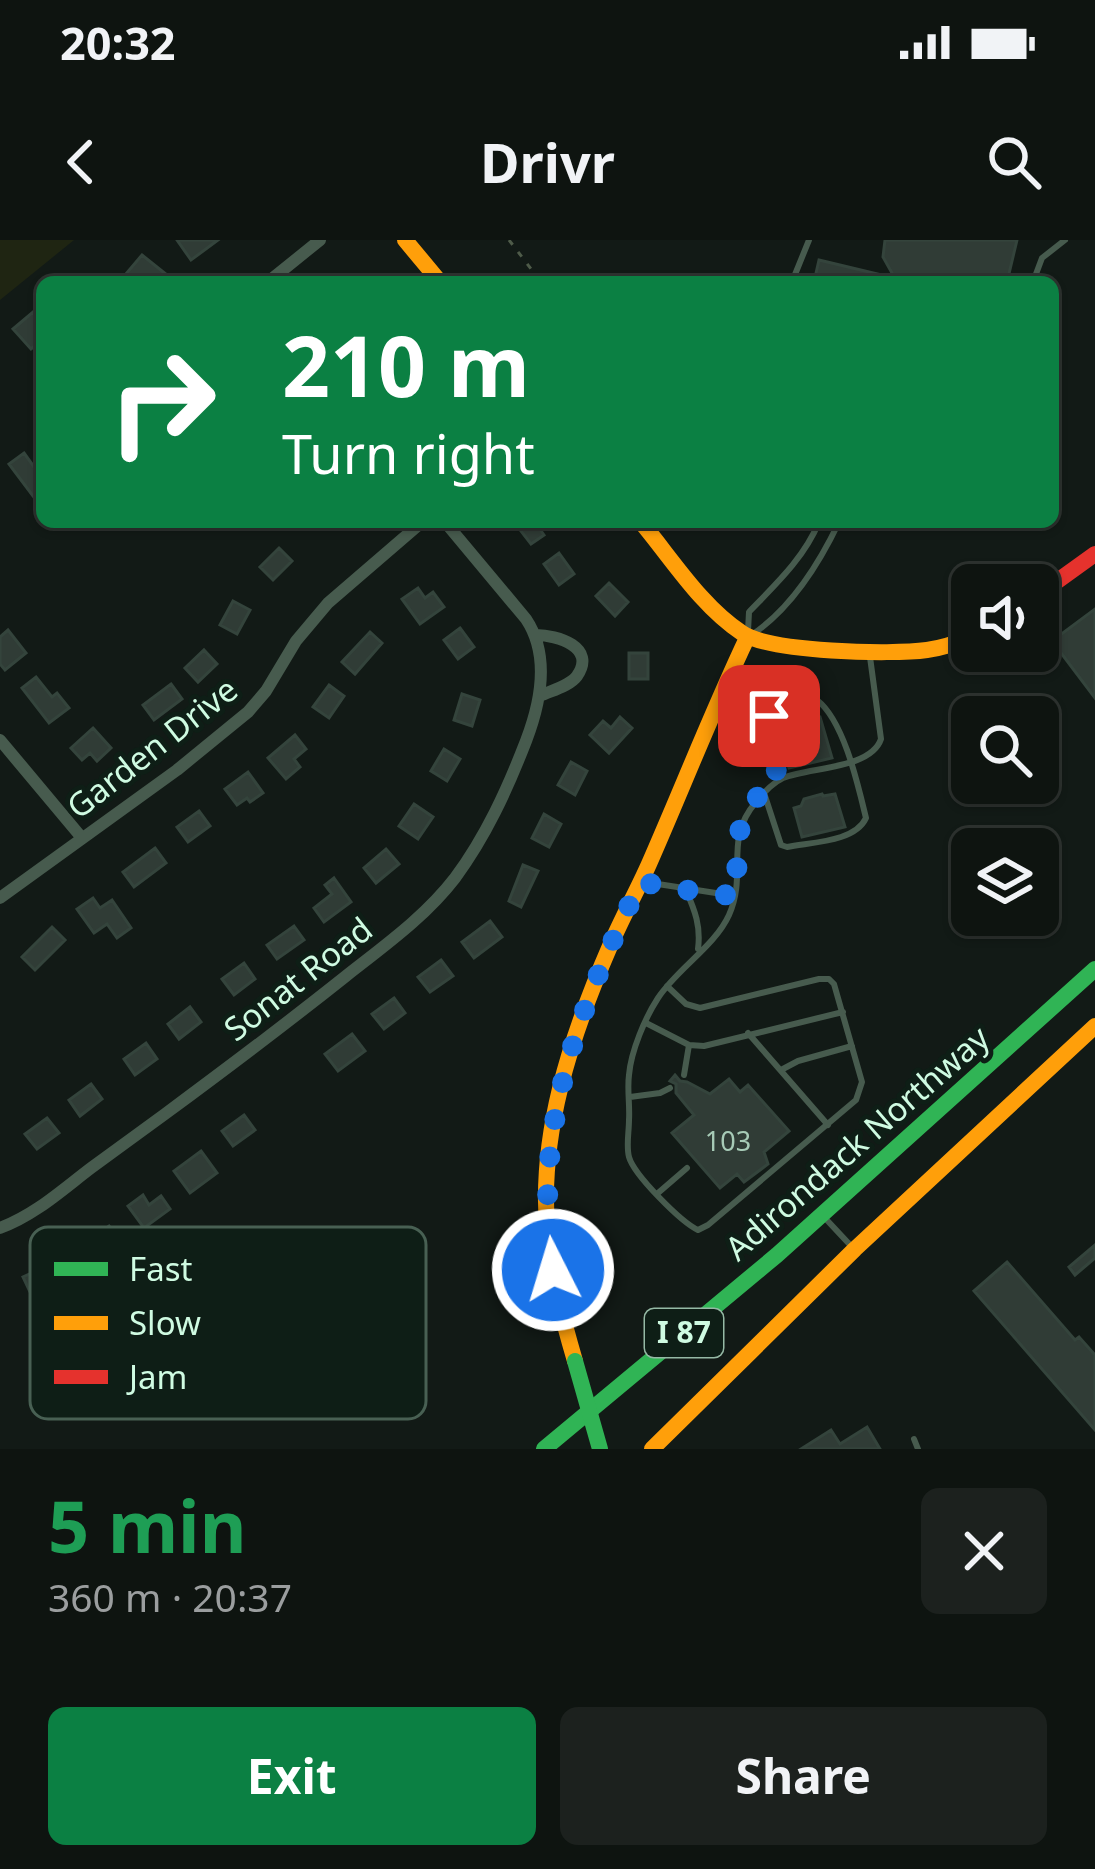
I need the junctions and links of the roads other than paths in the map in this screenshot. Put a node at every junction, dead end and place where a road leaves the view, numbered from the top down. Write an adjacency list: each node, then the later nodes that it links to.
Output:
1 (320, 240): 5 (street)
2 (405, 240): 6 (main road)
3 (809, 240): 7 (lane)
4 (1065, 240): 8 (lane)
5 (275, 276)
6 (435, 276)
7 (794, 276)
8 (1035, 276)
9 (415, 528): 25 (street, Garden Drive)
10 (450, 528): 16 (street, Sonat Road)
11 (646, 528): 17 (main road)
12 (816, 528): 17 (lane)
13 (836, 528): 17 (lane)
14 (1095, 554): 15 (main road)
15 (1059, 580)
16 (536, 634): 20 (street, Sonat Road); 20 (street, Sonat Road)
17 (747, 638): 19 (main road); 26 (main road)
18 (951, 644): 19 (main road)
19 (869, 652): 22 (lane)
20 (540, 695): 47 (street, Sonat Road)
21 (0, 740): 25 (street)
22 (852, 761): 23 (lane); 23 (lane); 24 (lane)
23 (779, 780): 24 (lane)
24 (764, 793): 28 (lane)
25 (82, 838): 29 (street, Garden Drive)
26 (641, 881): 27 (lane); 51 (main road, bridge)
27 (686, 890): 28 (lane); 30 (lane)
28 (735, 896): 30 (lane)
29 (0, 898)
30 (698, 952): 32 (lane)
31 (1095, 969): 46 (main road, Adirondack Northway / I 87)
32 (667, 986): 33 (lane); 34 (lane)
33 (843, 1012): 36 (lane); 38 (lane)
34 (646, 1023): 37 (lane); 42 (lane)
35 (1095, 1027): 48 (main road, I 87)
36 (748, 1034): 37 (lane); 39 (lane)
37 (689, 1045): 40 (lane)
38 (853, 1046): 39 (lane); 43 (lane)
39 (782, 1070): 43 (lane)
40 (684, 1075)
41 (670, 1088): 42 (lane)
42 (630, 1097): 45 (lane)
43 (828, 1125): 45 (lane)
44 (687, 1168): 45 (lane)
45 (658, 1193)
46 (822, 1215): 48 (lane); 50 (main road, Adirondack Northway / I 87)
47 (0, 1228)
48 (855, 1249): 52 (main road, I 87)
49 (914, 1439): 53 (lane)
50 (544, 1449)
51 (600, 1449)
52 (652, 1449)
53 (918, 1449)

